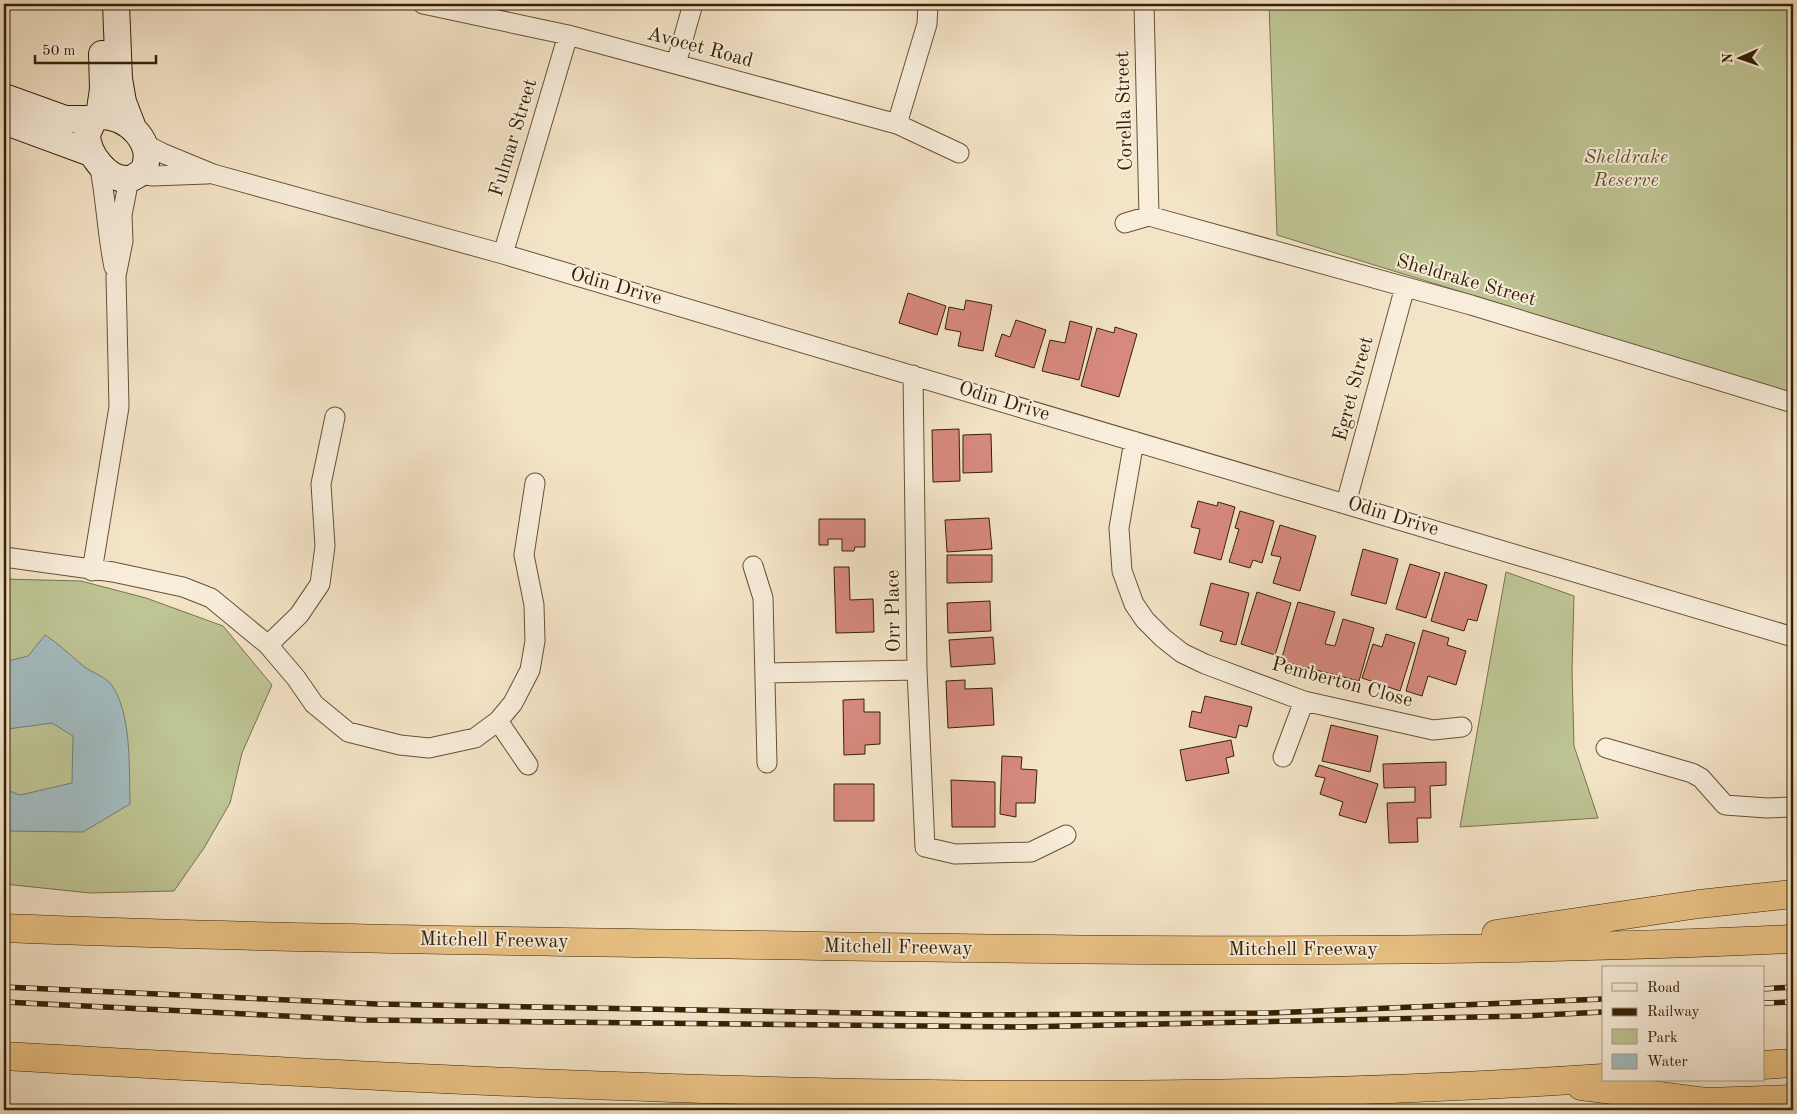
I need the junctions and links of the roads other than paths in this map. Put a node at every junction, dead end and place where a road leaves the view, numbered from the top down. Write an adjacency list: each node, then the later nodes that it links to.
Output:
1 (100, 4): 10 (main road)
2 (116, 4): 13 (main road)
3 (423, 4): 7 (street, Avocet Road)
4 (693, 4): 8 (street)
5 (928, 4): 12 (street)
6 (1144, 4): 18 (street, Corella Street)
7 (568, 35): 8 (street, Avocet Road); 20 (street, Fulmar Street)
8 (676, 64): 12 (street, Avocet Road)
9 (4, 97): 10 (main road, Odin Drive)
10 (97, 117): 13 (main road, Odin Drive); 15 (main road)
11 (4, 121): 15 (main road, Odin Drive)
12 (897, 124): 14 (street, Avocet Road)
13 (138, 136): 16 (street, Odin Drive); 17 (main road)
14 (959, 153)
15 (95, 158): 17 (main road, Odin Drive); 21 (street)
16 (214, 174): 17 (street, Odin Drive); 20 (street, Odin Drive)
17 (134, 176): 21 (street)
18 (1149, 216): 19 (street); 22 (street, Sheldrake Street)
19 (1125, 223)
20 (503, 254): 23 (street, Odin Drive)
21 (116, 276): 31 (street)
22 (1405, 287): 24 (street, Sheldrake Street); 28 (street, Egret Street)
23 (913, 375): 26 (street, Odin Drive); 34 (street, Orr Place)
24 (1793, 403)
25 (335, 418): 33 (street)
26 (1134, 441): 28 (street, Odin Drive); 36 (street, Pemberton Close)
27 (535, 483): 37 (street)
28 (1346, 504): 32 (street, Odin Drive)
29 (4, 557): 31 (street)
30 (753, 566): 35 (street)
31 (92, 570): 33 (street)
32 (1793, 638)
33 (268, 645): 37 (street)
34 (918, 670): 35 (street); 44 (street, Orr Place)
35 (765, 673): 41 (street)
36 (1304, 701): 38 (street, Pemberton Close); 40 (street)
37 (498, 721): 42 (street)
38 (1462, 727)
39 (1606, 748): 43 (street)
40 (1284, 756)
41 (767, 763)
42 (528, 765)
43 (1793, 807)
44 (1066, 834)
45 (1793, 894): 48 (highway)
46 (4, 928): 48 (highway, Mitchell Freeway)
47 (1793, 940): 48 (highway, Mitchell Freeway)
48 (1380, 951)
49 (4, 1056): 53 (highway)
50 (1793, 1063): 51 (highway)
51 (1764, 1065)
52 (1602, 1078): 53 (highway)
53 (1552, 1082): 54 (highway)
54 (1793, 1099)

